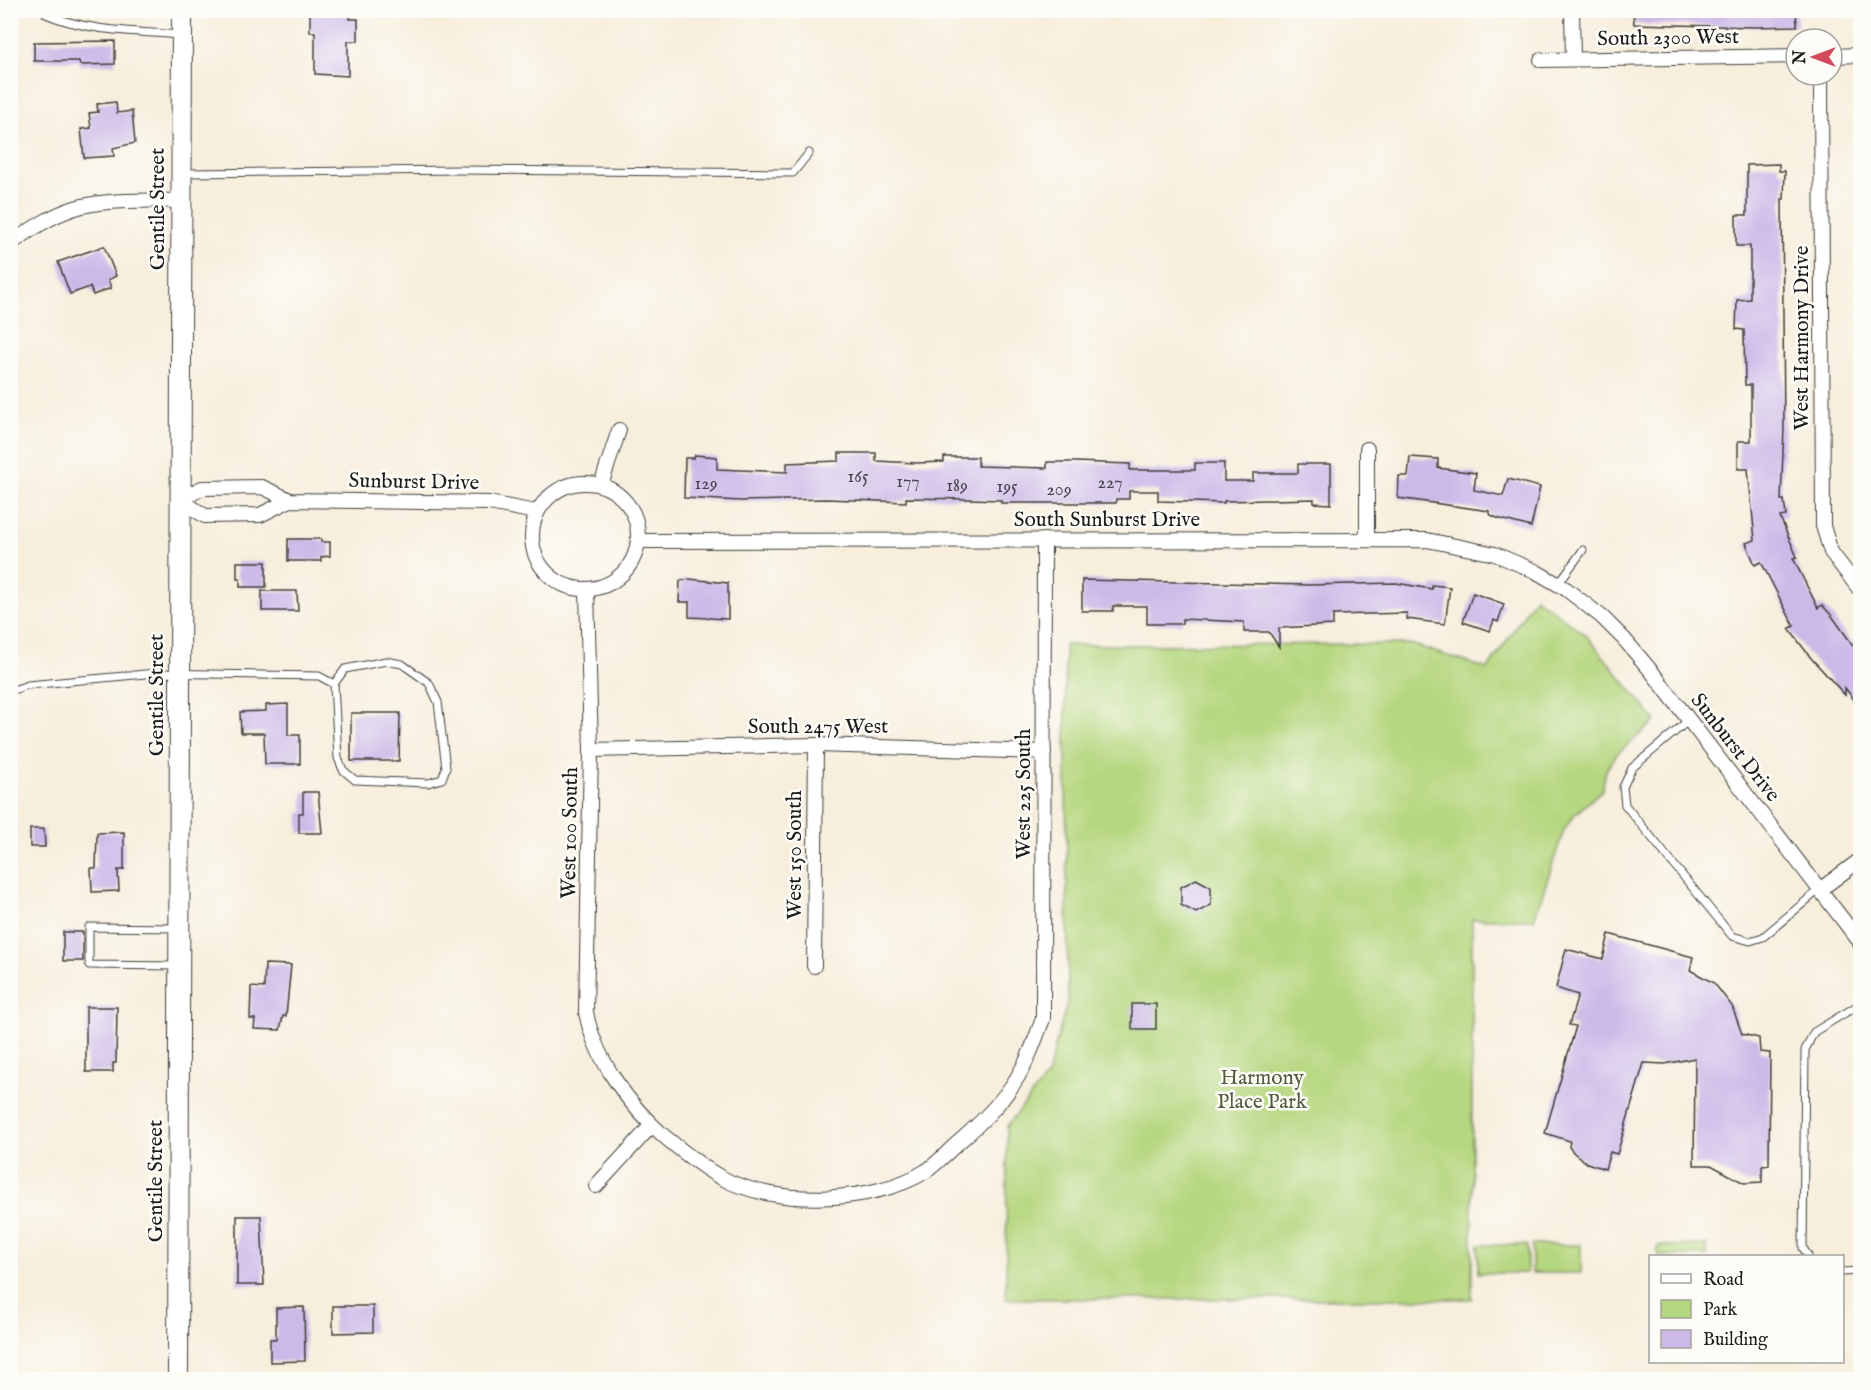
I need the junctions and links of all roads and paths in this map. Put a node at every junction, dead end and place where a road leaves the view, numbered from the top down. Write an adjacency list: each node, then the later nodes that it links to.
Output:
1 (45, 10): 4 (lane)
2 (182, 10): 4 (main road, Gentile Street)
3 (1572, 10): 8 (street)
4 (182, 35): 12 (main road, Gentile Street)
5 (1860, 55): 7 (street)
6 (1784, 56): 8 (street, South 2300 West)
7 (1844, 56)
8 (1573, 59): 9 (street, South 2300 West)
9 (1541, 60)
10 (1821, 87): 27 (street, West Harmony Drive)
11 (809, 153): 12 (lane)
12 (182, 173): 13 (main road, Gentile Street)
13 (182, 201): 14 (street); 18 (main road, Gentile Street)
14 (10, 244)
15 (619, 430): 17 (street)
16 (1367, 449): 22 (street)
17 (601, 485): 20 (street); 23 (street)
18 (180, 500): 19 (street, Sunburst Drive); 19 (street, Sunburst Drive); 28 (main road, Gentile Street)
19 (290, 500): 20 (street, Sunburst Drive)
20 (537, 512): 26 (street)
21 (1044, 540): 22 (street, South Sunburst Drive); 23 (street, South Sunburst Drive); 34 (street, West 225 South)
22 (1367, 540): 25 (street, South Sunburst Drive)
23 (638, 542): 26 (street)
24 (1583, 550): 25 (lane)
25 (1562, 587): 31 (street, Sunburst Drive)
26 (587, 589): 33 (street, West 100 South)
27 (1860, 590)
28 (180, 674): 29 (lane); 30 (lane); 37 (main road, Gentile Street)
29 (334, 684): 29 (lane)
30 (10, 691)
31 (1689, 720): 36 (street, Sunburst Drive); 36 (lane)
32 (816, 745): 33 (street, South 2475 West); 34 (street, South 2475 West); 40 (street, West 150 South)
33 (591, 750): 42 (street, West 100 South)
34 (1044, 752): 42 (street, West 225 South)
35 (1860, 860): 36 (street)
36 (1821, 889): 38 (street, Sunburst Drive)
37 (179, 928): 39 (main road, Gentile Street); 39 (lane)
38 (1860, 942)
39 (179, 966): 47 (main road, Gentile Street)
40 (814, 966)
41 (1860, 1004): 44 (lane)
42 (652, 1125): 43 (street)
43 (596, 1186)
44 (1807, 1255)
45 (1860, 1271): 46 (lane)
46 (1844, 1272)
47 (178, 1380)

